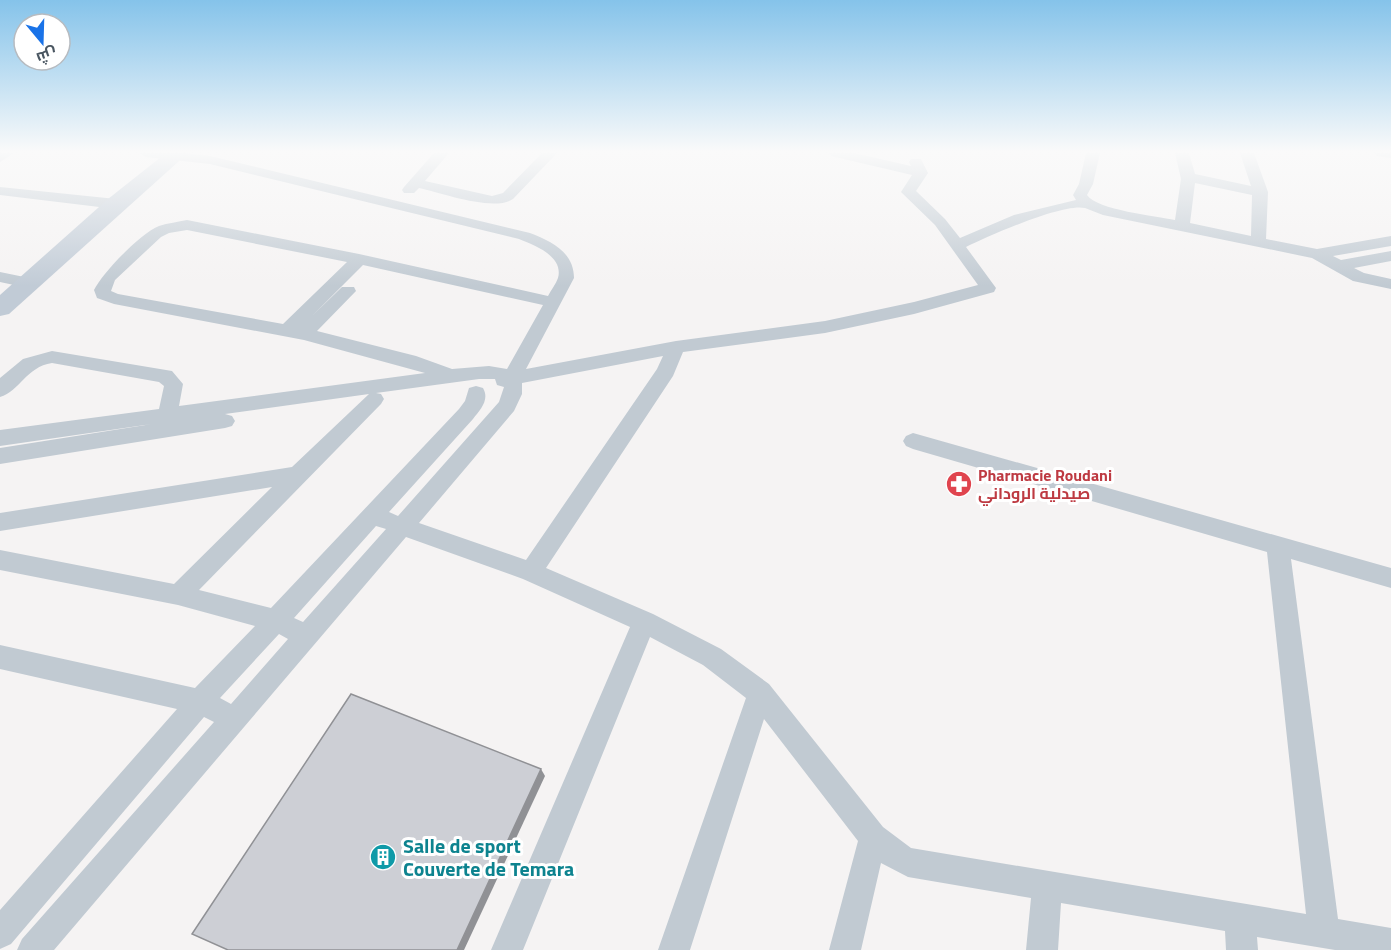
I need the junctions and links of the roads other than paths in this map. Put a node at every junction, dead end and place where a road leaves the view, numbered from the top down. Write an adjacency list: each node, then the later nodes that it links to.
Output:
1 (57, 197): 12 (street)
2 (124, 197): 12 (main road)
3 (364, 197): 13 (street)
4 (402, 197): 13 (street)
5 (480, 197): 6 (street)
6 (508, 197)
7 (914, 197): 17 (street)
8 (1081, 197): 11 (street)
9 (1185, 197): 14 (street)
10 (1261, 197): 16 (street)
11 (1085, 203): 14 (street); 17 (street)
12 (116, 204): 23 (main road)
13 (395, 205): 25 (street)
14 (1182, 227): 16 (street)
15 (1391, 241): 18 (street)
16 (1258, 242): 18 (street)
17 (958, 246): 28 (street)
18 (1317, 254): 21 (street)
19 (1391, 256): 21 (street)
20 (367, 261): 25 (street); 27 (street); 27 (street)
21 (1336, 266): 24 (street)
22 (0, 278): 23 (street)
23 (28, 283): 26 (main road)
24 (1391, 284)
25 (552, 302): 30 (street)
26 (0, 308)
27 (296, 333): 29 (street)
28 (676, 347): 30 (street); 44 (street)
29 (453, 376): 30 (street); 34 (street)
30 (512, 378): 32 (street); 41 (street)
31 (0, 390): 34 (street)
32 (476, 393): 33 (street); 39 (street)
33 (374, 399): 34 (street); 38 (street)
34 (163, 423): 35 (street); 37 (street)
35 (0, 438)
36 (913, 441): 42 (street)
37 (0, 456)
38 (296, 475): 40 (street); 46 (street)
39 (371, 515): 41 (street); 47 (street)
40 (0, 522)
41 (400, 526): 44 (street); 49 (street)
42 (1278, 546): 45 (street); 58 (street)
43 (0, 560): 46 (street)
44 (531, 572): 48 (street)
45 (1391, 578)
46 (178, 595): 47 (street)
47 (274, 620): 49 (street); 52 (street)
48 (644, 622): 51 (street); 61 (street)
49 (307, 636): 53 (street)
50 (0, 657): 52 (street)
51 (760, 693): 54 (street); 62 (street)
52 (200, 702): 53 (street); 57 (street)
53 (235, 719): 60 (street)
54 (873, 837): 55 (street); 63 (street)
55 (1047, 886): 56 (street); 64 (street)
56 (1240, 919): 58 (street); 65 (street)
57 (0, 933)
58 (1324, 933): 59 (street)
59 (1391, 944)
60 (33, 950)
61 (507, 950)
62 (674, 950)
63 (845, 950)
64 (1042, 950)
65 (1242, 950)

